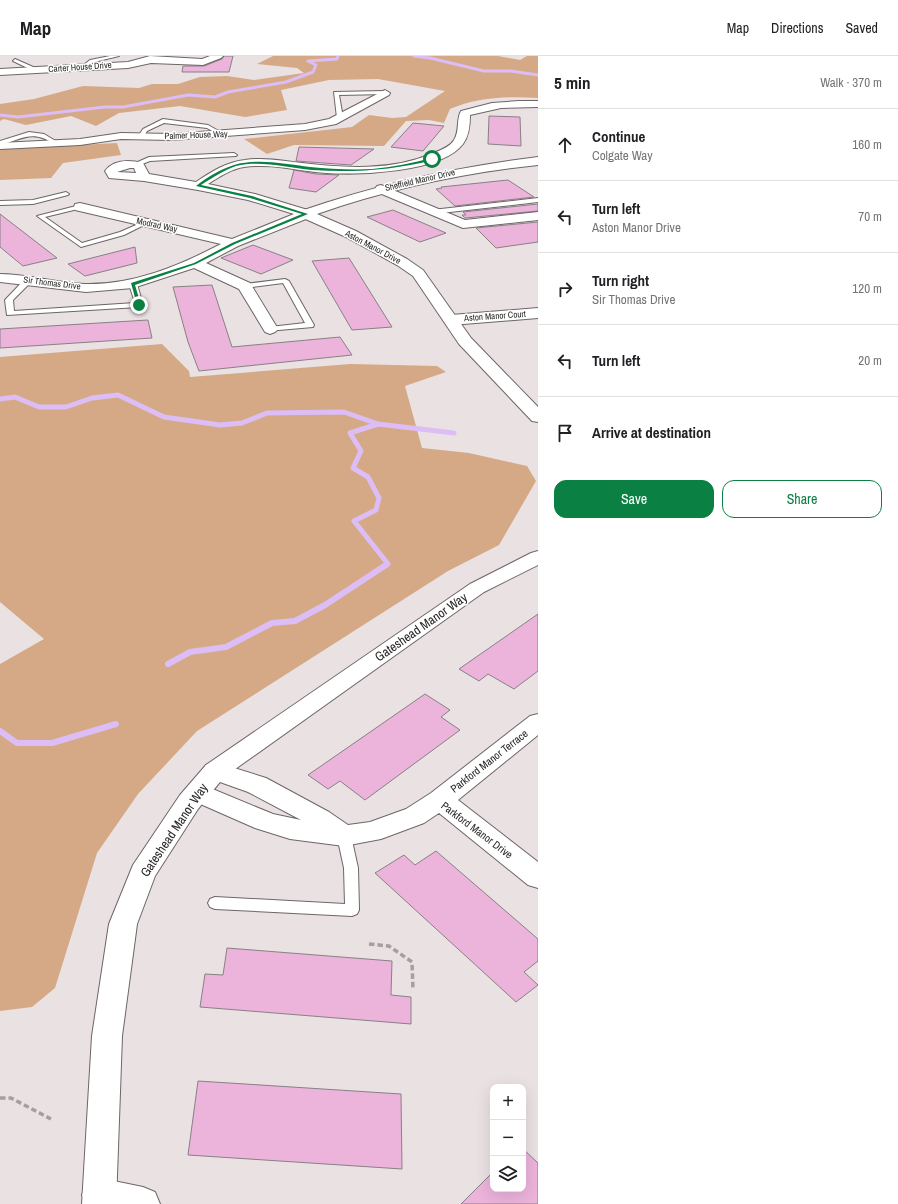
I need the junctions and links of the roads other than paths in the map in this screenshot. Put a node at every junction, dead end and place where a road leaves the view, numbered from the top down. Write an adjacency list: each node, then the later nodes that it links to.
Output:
1 (117, 56): 6 (lane)
2 (218, 56): 3 (street, Carter House Drive)
3 (155, 58): 5 (street, Carter House Drive)
4 (15, 60): 7 (lane)
5 (139, 63): 6 (street, Carter House Drive); 9 (street)
6 (83, 67): 7 (street, Carter House Drive)
7 (38, 70): 8 (street, Carter House Drive)
8 (0, 72)
9 (0, 81)
10 (385, 93): 12 (street, Palmer House Way); 12 (lane)
11 (538, 104): 22 (street)
12 (340, 118): 13 (street, Palmer House Way)
13 (221, 134): 14 (street, Palmer House Way); 14 (lane)
14 (142, 136): 16 (street, Palmer House Way)
15 (0, 142): 16 (lane)
16 (56, 143): 17 (street, Palmer House Way)
17 (0, 146)
18 (234, 154): 20 (lane)
19 (538, 161): 23 (street, Sheffield Manor Drive)
20 (134, 165): 21 (street); 21 (street, Aston Manor Drive)
21 (144, 177): 22 (street, Aston Manor Drive)
22 (198, 186): 31 (street, Aston Manor Drive)
23 (381, 189): 30 (street); 31 (street, Sheffield Manor Drive)
24 (66, 194): 26 (lane)
25 (538, 200): 30 (lane)
26 (32, 202): 27 (lane); 29 (lane)
27 (0, 203)
28 (80, 208): 33 (street, Modrad Way); 33 (lane)
29 (0, 209)
30 (432, 212): 32 (street)
31 (306, 214): 34 (street, Sir Thomas Drive); 41 (street, Aston Manor Drive)
32 (538, 216)
33 (145, 223): 34 (street, Modrad Way)
34 (233, 243): 35 (street, Sir Thomas Drive)
35 (195, 264): 38 (street, Sir Thomas Drive); 39 (street)
36 (0, 278): 37 (street, Sir Thomas Drive)
37 (28, 281): 38 (street, Sir Thomas Drive); 38 (lane)
38 (133, 284)
39 (245, 286): 42 (street); 42 (lane)
40 (538, 313): 41 (street, Aston Manor Court)
41 (451, 320): 43 (street, Aston Manor Drive)
42 (270, 329)
43 (538, 417)
44 (538, 557): 46 (street, Gateshead Manor Way)
45 (538, 722): 48 (street, Parkford Manor Terrace)
46 (215, 771): 47 (street, Gateshead Manor Way); 49 (street)
47 (198, 792): 49 (street, Parkford Manor Drive); 52 (street, Gateshead Manor Way)
48 (440, 800): 49 (street, Parkford Manor Drive); 50 (street, Parkford Manor Drive)
49 (344, 836): 51 (lane)
50 (538, 877)
51 (215, 903)
52 (99, 1200): 53 (street)
53 (143, 1204)

